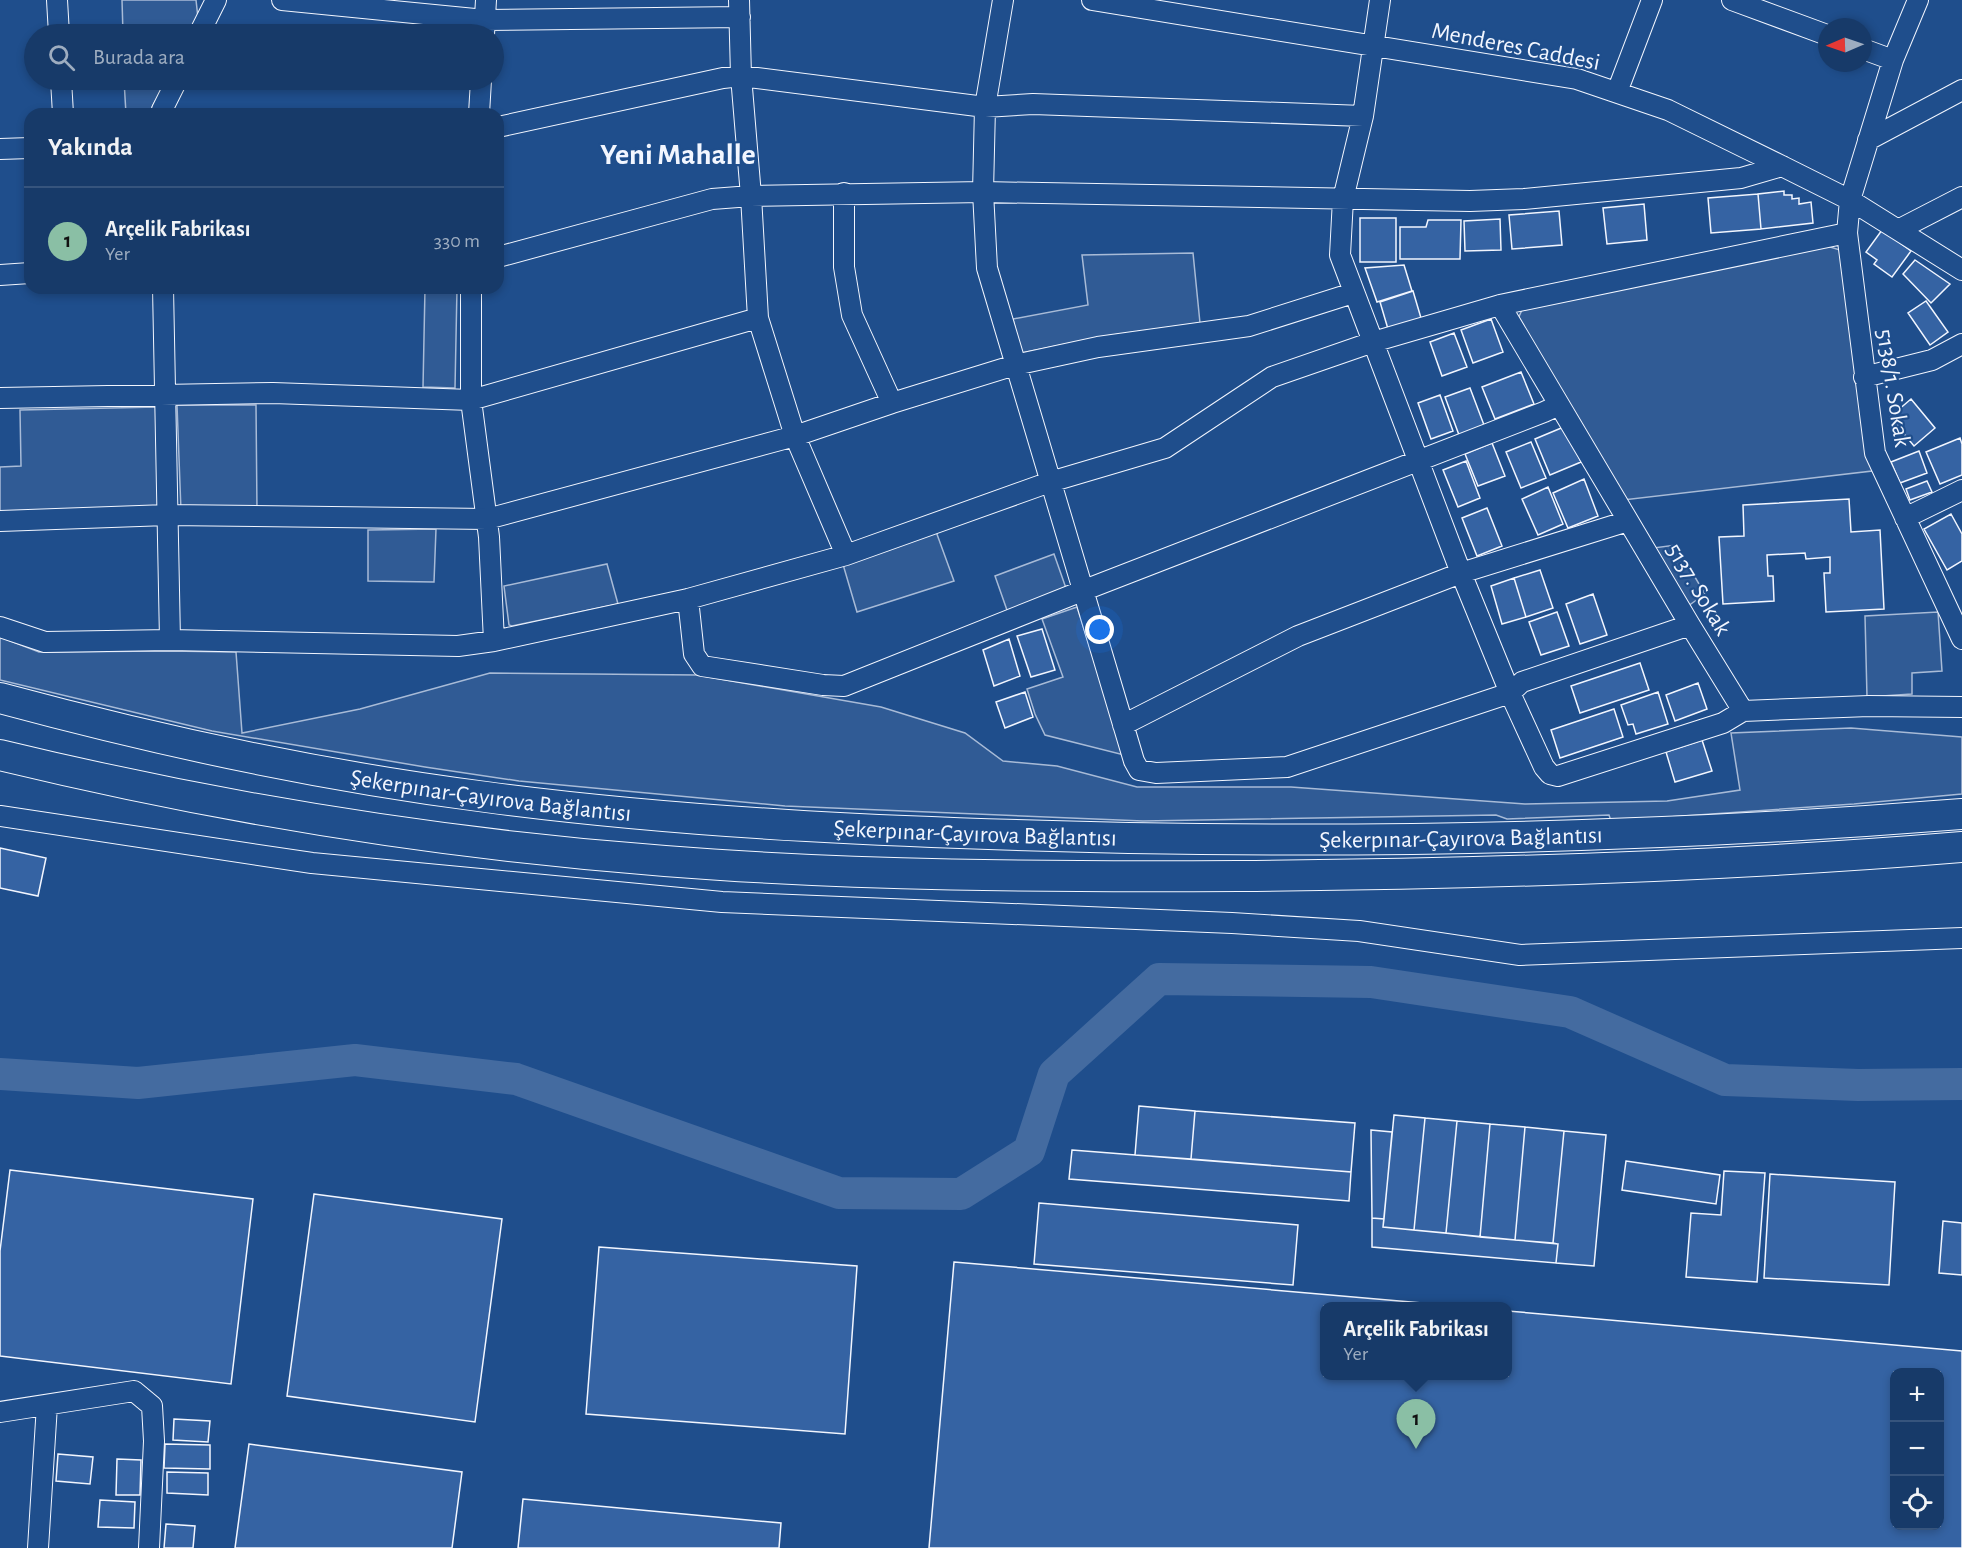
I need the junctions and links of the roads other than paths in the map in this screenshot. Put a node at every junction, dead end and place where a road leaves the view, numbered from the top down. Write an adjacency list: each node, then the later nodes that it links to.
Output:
1 (57, 0): 12 (street)
2 (216, 0): 13 (street)
3 (282, 0): 11 (street)
4 (1004, 0): 24 (street)
5 (1380, 0): 15 (street)
6 (1652, 0): 23 (street)
7 (1732, 0): 14 (street)
8 (1918, 0): 17 (street, 5138/1. Sokak)
9 (1104, 1): 15 (street, Menderes Caddesi)
10 (740, 8): 11 (street); 18 (street)
11 (485, 18)
12 (58, 24)
13 (204, 24)
14 (1818, 32)
15 (1372, 45): 23 (street, Menderes Caddesi); 28 (street)
16 (1872, 52): 17 (street)
17 (1893, 60): 30 (street, 5138/1. Sokak)
18 (741, 76): 24 (street); 29 (street); 36 (street)
19 (62, 90): 25 (street)
20 (172, 90): 26 (street)
21 (480, 90): 27 (street)
22 (1962, 90): 30 (street)
23 (1617, 92): 33 (street, Menderes Caddesi)
24 (985, 107): 28 (street); 34 (street)
25 (63, 108)
26 (163, 108)
27 (479, 108)
28 (1363, 116): 38 (street)
29 (504, 126)
30 (1868, 140): 39 (street, 5138/1. Sokak)
31 (24, 148): 32 (street)
32 (0, 149)
33 (1782, 166): 38 (street); 39 (street, Menderes Caddesi)
34 (983, 192): 35 (street); 38 (street); 53 (street)
35 (844, 193): 36 (street); 58 (street)
36 (751, 196): 42 (street); 50 (street)
37 (1962, 197): 40 (street)
38 (1342, 199): 46 (street)
39 (1850, 200): 40 (street, Menderes Caddesi); 41 (street, 5138/1. Sokak)
40 (1898, 230): 43 (street, Menderes Caddesi)
41 (1846, 233): 49 (street); 54 (street, 5138/1. Sokak)
42 (504, 255)
43 (1962, 270)
44 (24, 273): 45 (street)
45 (0, 275)
46 (1353, 293): 51 (street); 53 (street)
47 (163, 294): 55 (street)
48 (470, 294): 57 (street)
49 (1500, 305): 51 (street); 59 (street, 5137. Sokak)
50 (758, 318): 57 (street); 60 (street)
51 (1373, 342): 61 (street); 62 (street)
52 (1962, 345): 54 (street)
53 (1016, 365): 58 (street); 62 (street)
54 (1864, 376): 65 (street, 5138/1. Sokak)
55 (164, 396): 56 (street); 57 (street); 64 (street)
56 (0, 398)
57 (471, 400): 66 (street)
58 (892, 403): 60 (street)
59 (1559, 405): 61 (street); 68 (street, 5137. Sokak)
60 (795, 436): 66 (street); 69 (street)
61 (1418, 461): 70 (street); 71 (street)
62 (1050, 482): 69 (street); 71 (street)
63 (1962, 490): 65 (street)
64 (168, 515): 66 (street); 67 (street); 76 (street)
65 (1905, 518): 75 (street, 5138/1. Sokak)
66 (487, 519): 77 (street)
67 (0, 521)
68 (1628, 521): 70 (street); 73 (street, 5137. Sokak)
69 (846, 555): 72 (street)
70 (1461, 573): 78 (street); 82 (street)
71 (1082, 591): 72 (street); 82 (street)
72 (688, 599): 77 (street)
73 (1690, 625): 78 (street); 81 (street, 5137. Sokak)
74 (0, 627): 76 (street)
75 (1959, 627)
76 (170, 640): 77 (street)
77 (494, 641)
78 (1516, 687): 81 (street); 82 (street)
79 (0, 699): 84 (highway, Şekerpınar-Çayırova Bağlantısı)
80 (1962, 707): 81 (street)
81 (1743, 711)
82 (1123, 725)
83 (0, 755): 86 (highway, Şekerpınar-Çayırova Bağlantısı)
84 (1962, 814)
85 (0, 816): 87 (street)
86 (1962, 847)
87 (1962, 938)
88 (47, 1405): 89 (street); 90 (street); 91 (street)
89 (0, 1412)
90 (38, 1548)
91 (149, 1548)

